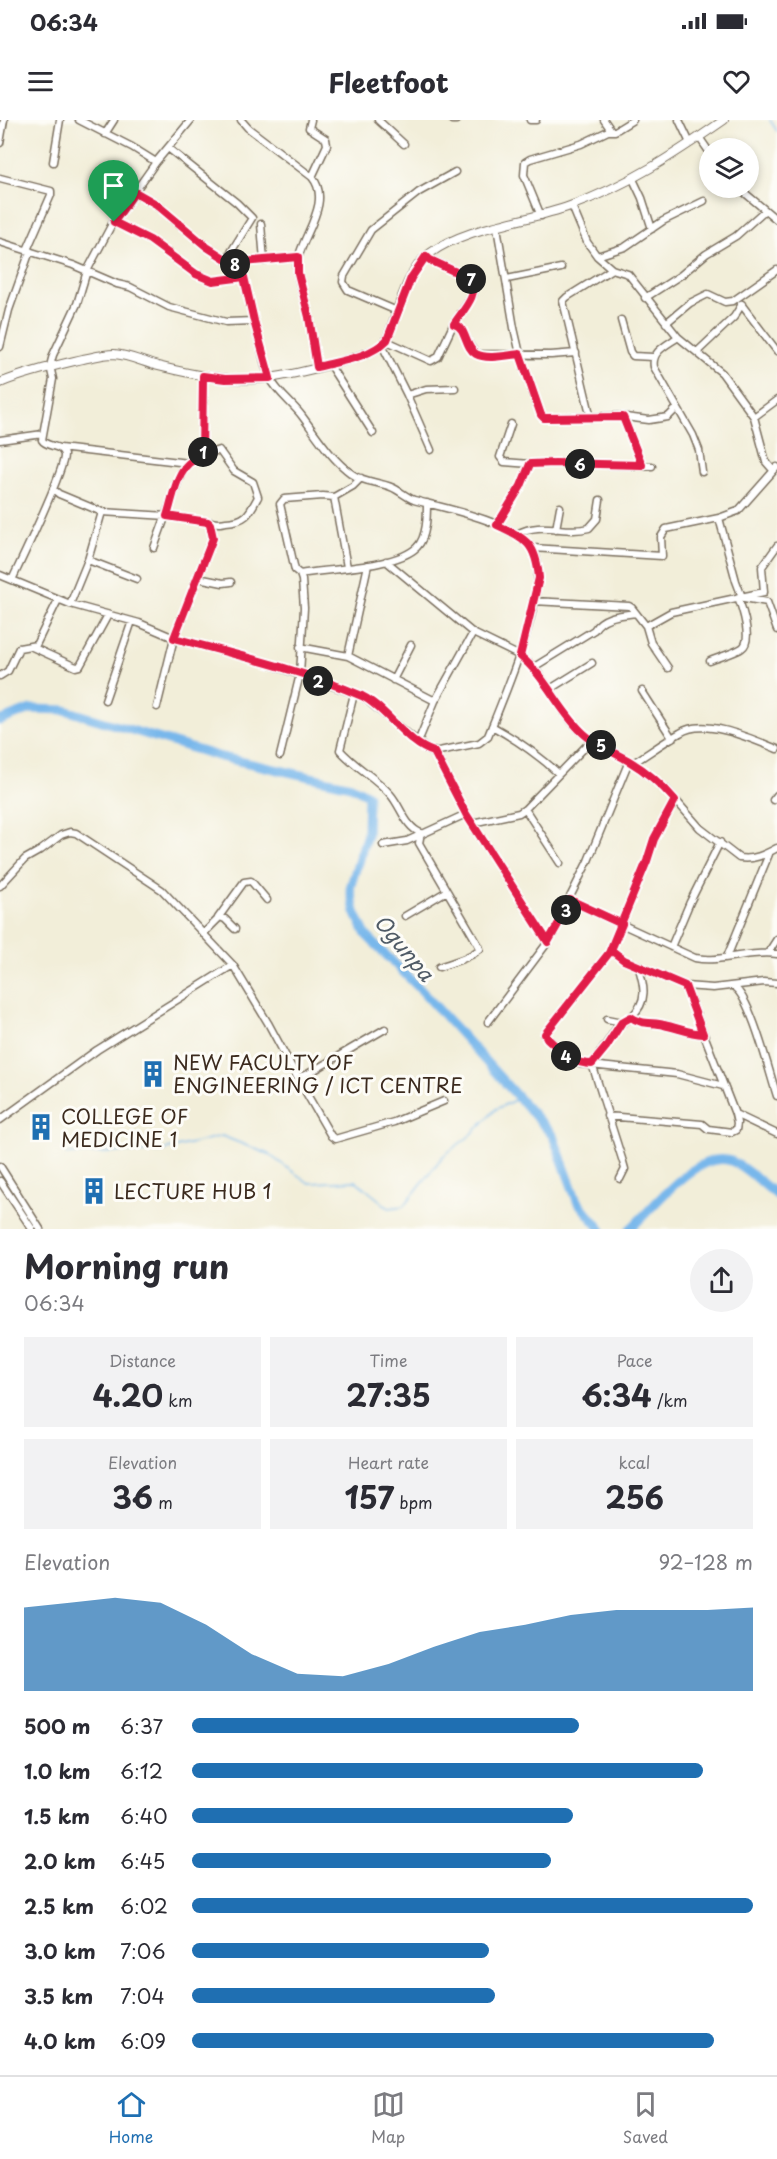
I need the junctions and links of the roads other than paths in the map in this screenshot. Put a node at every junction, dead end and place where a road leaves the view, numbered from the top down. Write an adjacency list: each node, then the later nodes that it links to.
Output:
1 (4, 120): 18 (street)
2 (60, 120): 22 (street)
3 (80, 120): 16 (street)
4 (114, 120): 16 (street)
5 (191, 120): 21 (street)
6 (241, 120): 25 (street)
7 (311, 120): 25 (street)
8 (378, 120): 20 (street)
9 (530, 120): 10 (street)
10 (536, 120)
11 (604, 120): 15 (street)
12 (633, 120): 15 (street)
13 (679, 120): 19 (street)
14 (724, 120): 17 (street)
15 (611, 130): 33 (street)
16 (105, 134): 23 (street)
17 (699, 137): 19 (street)
18 (0, 143)
19 (690, 143): 27 (street)
20 (404, 144)
21 (168, 148): 23 (street); 44 (street)
22 (53, 162)
23 (156, 162): 28 (street)
24 (455, 172): 56 (street)
25 (312, 177): 43 (street)
26 (0, 178): 40 (street)
27 (633, 179): 31 (street); 38 (street)
28 (135, 192): 35 (street); 44 (street)
29 (750, 198): 32 (street)
30 (704, 201): 38 (street)
31 (572, 206): 33 (street); 42 (street)
32 (764, 211): 34 (street); 53 (street)
33 (541, 216): 37 (street)
34 (777, 220)
35 (114, 222): 49 (street); 51 (street)
36 (261, 224): 45 (street)
37 (497, 226): 41 (street); 52 (street)
38 (652, 229): 42 (street)
39 (0, 242): 40 (street)
40 (28, 250): 49 (street); 61 (street)
41 (426, 256): 56 (street); 60 (street)
42 (597, 256): 48 (street)
43 (298, 257): 45 (street); 72 (street)
44 (226, 260): 46 (street)
45 (264, 261): 46 (street)
46 (241, 263): 51 (street)
47 (561, 268): 52 (street)
48 (612, 269): 53 (street); 67 (street)
49 (87, 270): 58 (street); 71 (street)
50 (777, 270): 54 (street)
51 (244, 277): 58 (street)
52 (507, 279): 68 (street)
53 (645, 298): 59 (street)
54 (736, 299): 55 (street); 59 (street)
55 (742, 304): 65 (street); 66 (street)
56 (397, 311): 63 (street)
57 (621, 320): 69 (street)
58 (254, 321): 74 (street)
59 (666, 323): 62 (street)
60 (454, 324): 63 (street); 68 (street)
61 (2, 335): 64 (street)
62 (678, 337): 66 (street); 69 (street)
63 (384, 343): 70 (street); 77 (street)
64 (0, 347)
65 (777, 351)
66 (697, 352): 81 (street)
67 (576, 353): 68 (street); 82 (street)
68 (520, 354): 82 (street)
69 (653, 357): 79 (street)
70 (329, 364): 72 (street); 84 (street)
71 (51, 366): 73 (street); 75 (street); 85 (street)
72 (317, 367): 74 (street)
73 (203, 376): 74 (street); 89 (street)
74 (270, 378): 96 (street)
75 (0, 383)
76 (455, 388): 77 (street)
77 (407, 395): 88 (street)
78 (777, 400): 81 (street)
79 (677, 408): 80 (street); 95 (street)
80 (623, 417): 82 (street); 92 (street)
81 (754, 417): 94 (street)
82 (591, 418)
83 (510, 424): 91 (street)
84 (373, 433)
85 (43, 434): 86 (street); 87 (street)
86 (0, 440)
87 (60, 448): 90 (street); 97 (street)
88 (431, 450)
89 (202, 457): 90 (street); 105 (street)
90 (188, 463): 103 (street)
91 (530, 464): 92 (street); 106 (street)
92 (642, 465): 93 (street)
93 (652, 466)
94 (775, 468): 104 (street)
95 (702, 472)
96 (361, 478): 98 (street); 100 (street)
97 (53, 489): 102 (street); 120 (street)
98 (334, 497): 115 (street); 116 (street)
99 (600, 500): 107 (street)
100 (427, 502): 106 (street); 113 (street)
101 (560, 507): 107 (street)
102 (102, 512): 103 (street); 112 (street)
103 (167, 516): 105 (street); 110 (street)
104 (719, 518): 111 (street); 123 (street)
105 (210, 524): 118 (street)
106 (497, 525): 108 (street)
107 (556, 529): 108 (street)
108 (517, 534): 111 (street)
109 (777, 546): 122 (street)
110 (154, 548)
111 (532, 548): 125 (street)
112 (88, 560): 119 (street); 127 (street)
113 (386, 561): 114 (street); 133 (street)
114 (368, 565): 115 (street); 138 (street)
115 (347, 567): 116 (street)
116 (300, 574): 137 (street)
117 (0, 575): 120 (street)
118 (198, 578): 121 (street); 134 (street)
119 (137, 579)
120 (12, 580): 124 (street)
121 (231, 582)
122 (764, 592): 123 (street); 126 (street)
123 (740, 597): 126 (street); 131 (street); 140 (street)
124 (58, 600): 127 (street); 136 (street)
125 (533, 601): 128 (street); 139 (street)
126 (767, 602): 132 (street)
127 (70, 604): 129 (street)
128 (636, 613): 131 (street); 142 (street)
129 (108, 615): 130 (street); 136 (street)
130 (132, 621): 134 (street); 150 (street)
131 (646, 626): 143 (street)
132 (777, 630)
133 (473, 633): 139 (street); 151 (street)
134 (174, 638): 144 (street); 152 (street)
135 (411, 645): 146 (street)
136 (32, 647): 145 (street)
137 (300, 647): 138 (street); 144 (street)
138 (348, 656): 146 (street)
139 (520, 656): 142 (street); 153 (street)
140 (710, 661)
141 (592, 663): 147 (street)
142 (534, 667): 147 (street)
143 (668, 668)
144 (300, 674): 149 (street); 159 (street)
145 (0, 676)
146 (393, 680): 151 (street)
147 (550, 689): 155 (street)
148 (642, 691): 154 (street)
149 (354, 694): 156 (street); 166 (street)
150 (105, 700)
151 (435, 701): 156 (street)
152 (158, 707)
153 (492, 726): 158 (street); 161 (street)
154 (672, 738): 157 (street); 160 (street)
155 (592, 740): 160 (street); 161 (street)
156 (418, 742): 158 (street)
157 (777, 749)
158 (434, 752): 164 (street)
159 (280, 756)
160 (631, 762): 162 (street); 175 (street)
161 (559, 774): 163 (street)
162 (675, 800): 167 (street); 178 (street)
163 (525, 809): 165 (street); 171 (street)
164 (466, 814): 165 (street); 166 (street)
165 (472, 823): 182 (street)
166 (421, 833): 168 (street); 173 (street)
167 (720, 842): 170 (street); 183 (street)
168 (383, 845)
169 (777, 848): 170 (street)
170 (769, 854): 187 (street)
171 (560, 863)
172 (0, 886): 180 (street)
173 (447, 891): 176 (street); 190 (street)
174 (267, 900): 177 (street)
175 (570, 900): 178 (street); 182 (street)
176 (405, 916)
177 (218, 918): 179 (street); 180 (street)
178 (622, 924): 183 (street); 184 (street)
179 (235, 929)
180 (203, 934): 188 (street)
181 (777, 939): 185 (street)
182 (548, 942): 196 (street)
183 (671, 947): 187 (street)
184 (611, 950): 189 (street); 200 (street)
185 (768, 953): 186 (street); 187 (street)
186 (777, 954)
187 (727, 957)
188 (233, 965): 201 (street); 207 (street)
189 (638, 965): 192 (street); 194 (street)
190 (439, 967)
191 (777, 983): 193 (street)
192 (685, 986): 193 (street); 199 (street)
193 (734, 987): 203 (street)
194 (631, 1017): 197 (street); 199 (street)
195 (607, 1019): 197 (street)
196 (488, 1022)
197 (622, 1022): 200 (street)
198 (385, 1029): 201 (street)
199 (703, 1034): 202 (street)
200 (592, 1064): 202 (street); 206 (street)
201 (297, 1077): 204 (street)
202 (723, 1086): 205 (street)
203 (777, 1096)
204 (444, 1101)
205 (735, 1114): 206 (street); 208 (street)
206 (607, 1116): 210 (street)
207 (0, 1120)
208 (777, 1134)
209 (0, 1166): 213 (street)
210 (620, 1179)
211 (0, 1181): 212 (street)
212 (32, 1229)
213 (40, 1229)

